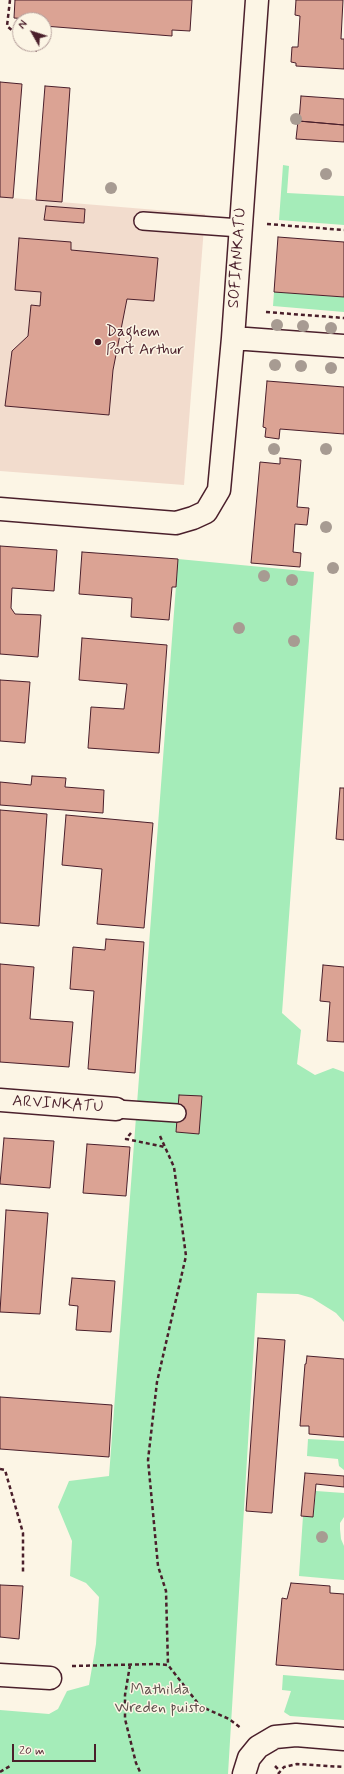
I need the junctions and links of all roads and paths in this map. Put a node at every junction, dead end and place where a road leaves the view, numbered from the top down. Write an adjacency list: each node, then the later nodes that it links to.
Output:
1 (10, 0): 3 (path)
2 (257, 0): 6 (street, SOFIANKATU)
3 (12, 30)
4 (142, 221): 6 (lane)
5 (272, 224): 7 (path)
6 (240, 228): 10 (street, SOFIANKATU)
7 (344, 230)
8 (266, 312): 9 (path)
9 (344, 318)
10 (232, 338): 11 (street); 12 (street, SOFIANKATU)
11 (344, 346)
12 (0, 509)
13 (0, 1100): 14 (street, ARVINKATU)
14 (116, 1109): 15 (lane)
15 (178, 1113)
16 (133, 1130): 18 (path)
17 (155, 1134): 18 (path)
18 (165, 1146): 22 (path)
19 (0, 1469): 20 (path)
20 (23, 1574)
21 (130, 1665): 22 (path); 23 (path); 31 (path)
22 (168, 1665): 26 (path)
23 (92, 1666)
24 (0, 1675): 25 (street)
25 (50, 1678)
26 (229, 1719)
27 (344, 1739): 32 (street)
28 (10, 1766): 30 (path)
29 (344, 1767): 33 (path)
30 (0, 1772)
31 (141, 1774)
32 (244, 1774)
33 (278, 1774)

